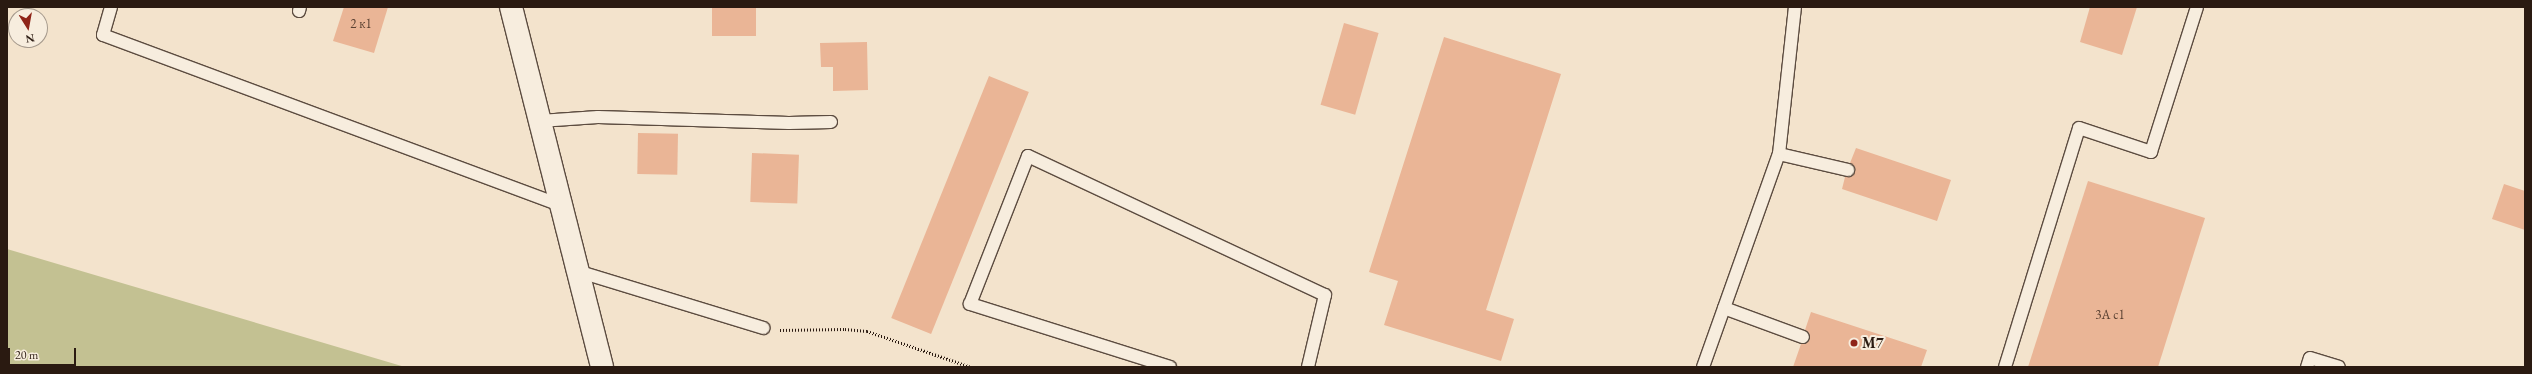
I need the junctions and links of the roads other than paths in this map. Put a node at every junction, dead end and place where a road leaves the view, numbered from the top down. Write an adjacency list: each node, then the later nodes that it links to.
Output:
1 (111, 7): 9 (lane)
2 (512, 7): 5 (street)
3 (1795, 7): 7 (lane)
4 (2197, 7): 18 (lane)
5 (540, 121): 6 (lane); 9 (street)
6 (831, 122)
7 (1779, 154): 8 (lane); 11 (lane)
8 (1848, 170)
9 (560, 205): 10 (street)
10 (577, 271): 12 (lane); 14 (street)
11 (1724, 308): 13 (lane); 17 (lane)
12 (764, 328)
13 (1803, 337)
14 (602, 367)
15 (1170, 367): 16 (lane)
16 (1308, 367)
17 (1703, 367)
18 (2005, 367)
19 (2307, 367): 20 (lane)
20 (2339, 367)

